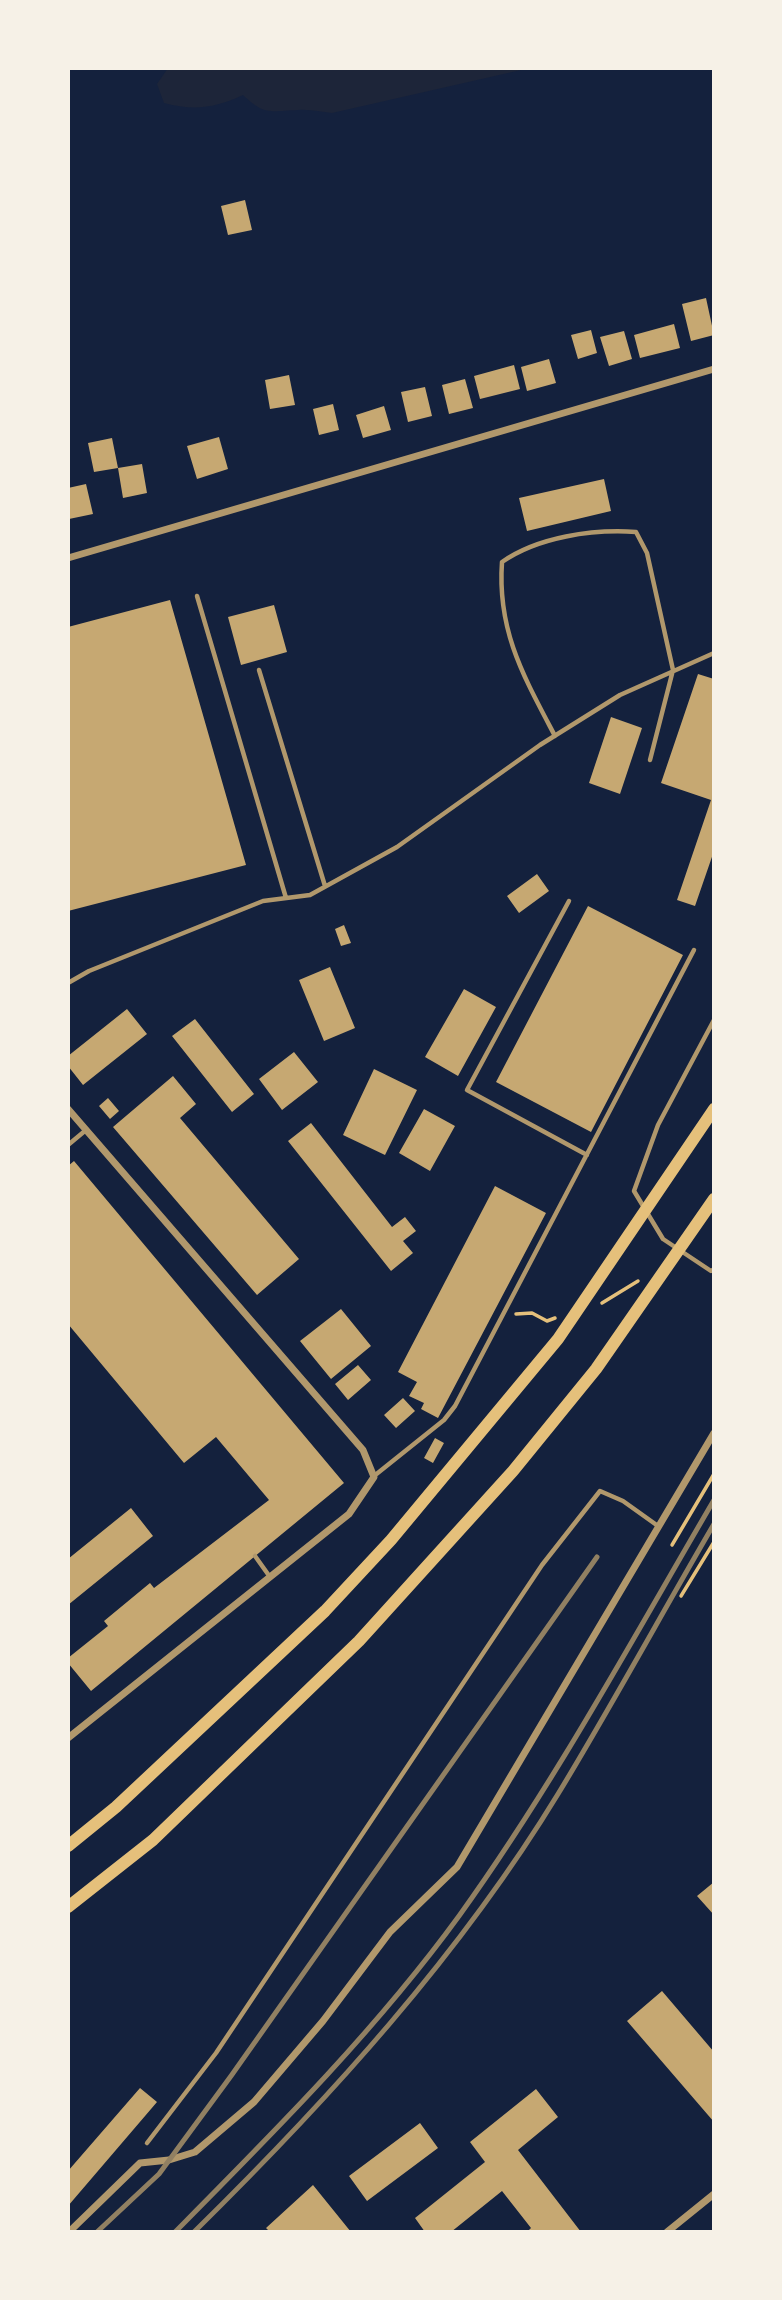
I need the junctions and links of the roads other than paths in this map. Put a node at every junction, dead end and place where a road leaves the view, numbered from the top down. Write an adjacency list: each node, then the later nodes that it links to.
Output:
1 (714, 369): 2 (street)
2 (68, 558)
3 (197, 596): 10 (lane)
4 (714, 653): 6 (lane)
5 (259, 670): 9 (lane)
6 (673, 670): 7 (lane); 7 (lane); 8 (lane)
7 (555, 736): 9 (lane)
8 (650, 760)
9 (325, 886): 10 (lane)
10 (286, 898): 13 (lane)
11 (569, 901): 19 (lane)
12 (694, 950): 19 (lane)
13 (68, 984)
14 (714, 1020): 21 (lane)
15 (68, 1109): 17 (street)
16 (714, 1109): 28 (main road)
17 (86, 1130): 18 (lane); 23 (street)
18 (68, 1145)
19 (587, 1156): 23 (lane)
20 (714, 1199): 29 (main road)
21 (714, 1269)
22 (714, 1433): 24 (street)
23 (374, 1477): 26 (street)
24 (658, 1526): 30 (lane); 32 (street)
25 (255, 1556): 26 (lane)
26 (271, 1577): 27 (street)
27 (68, 1738)
28 (68, 1846)
29 (68, 1907)
30 (147, 2143)
31 (714, 2194): 33 (street)
32 (69, 2232)
33 (667, 2232)

